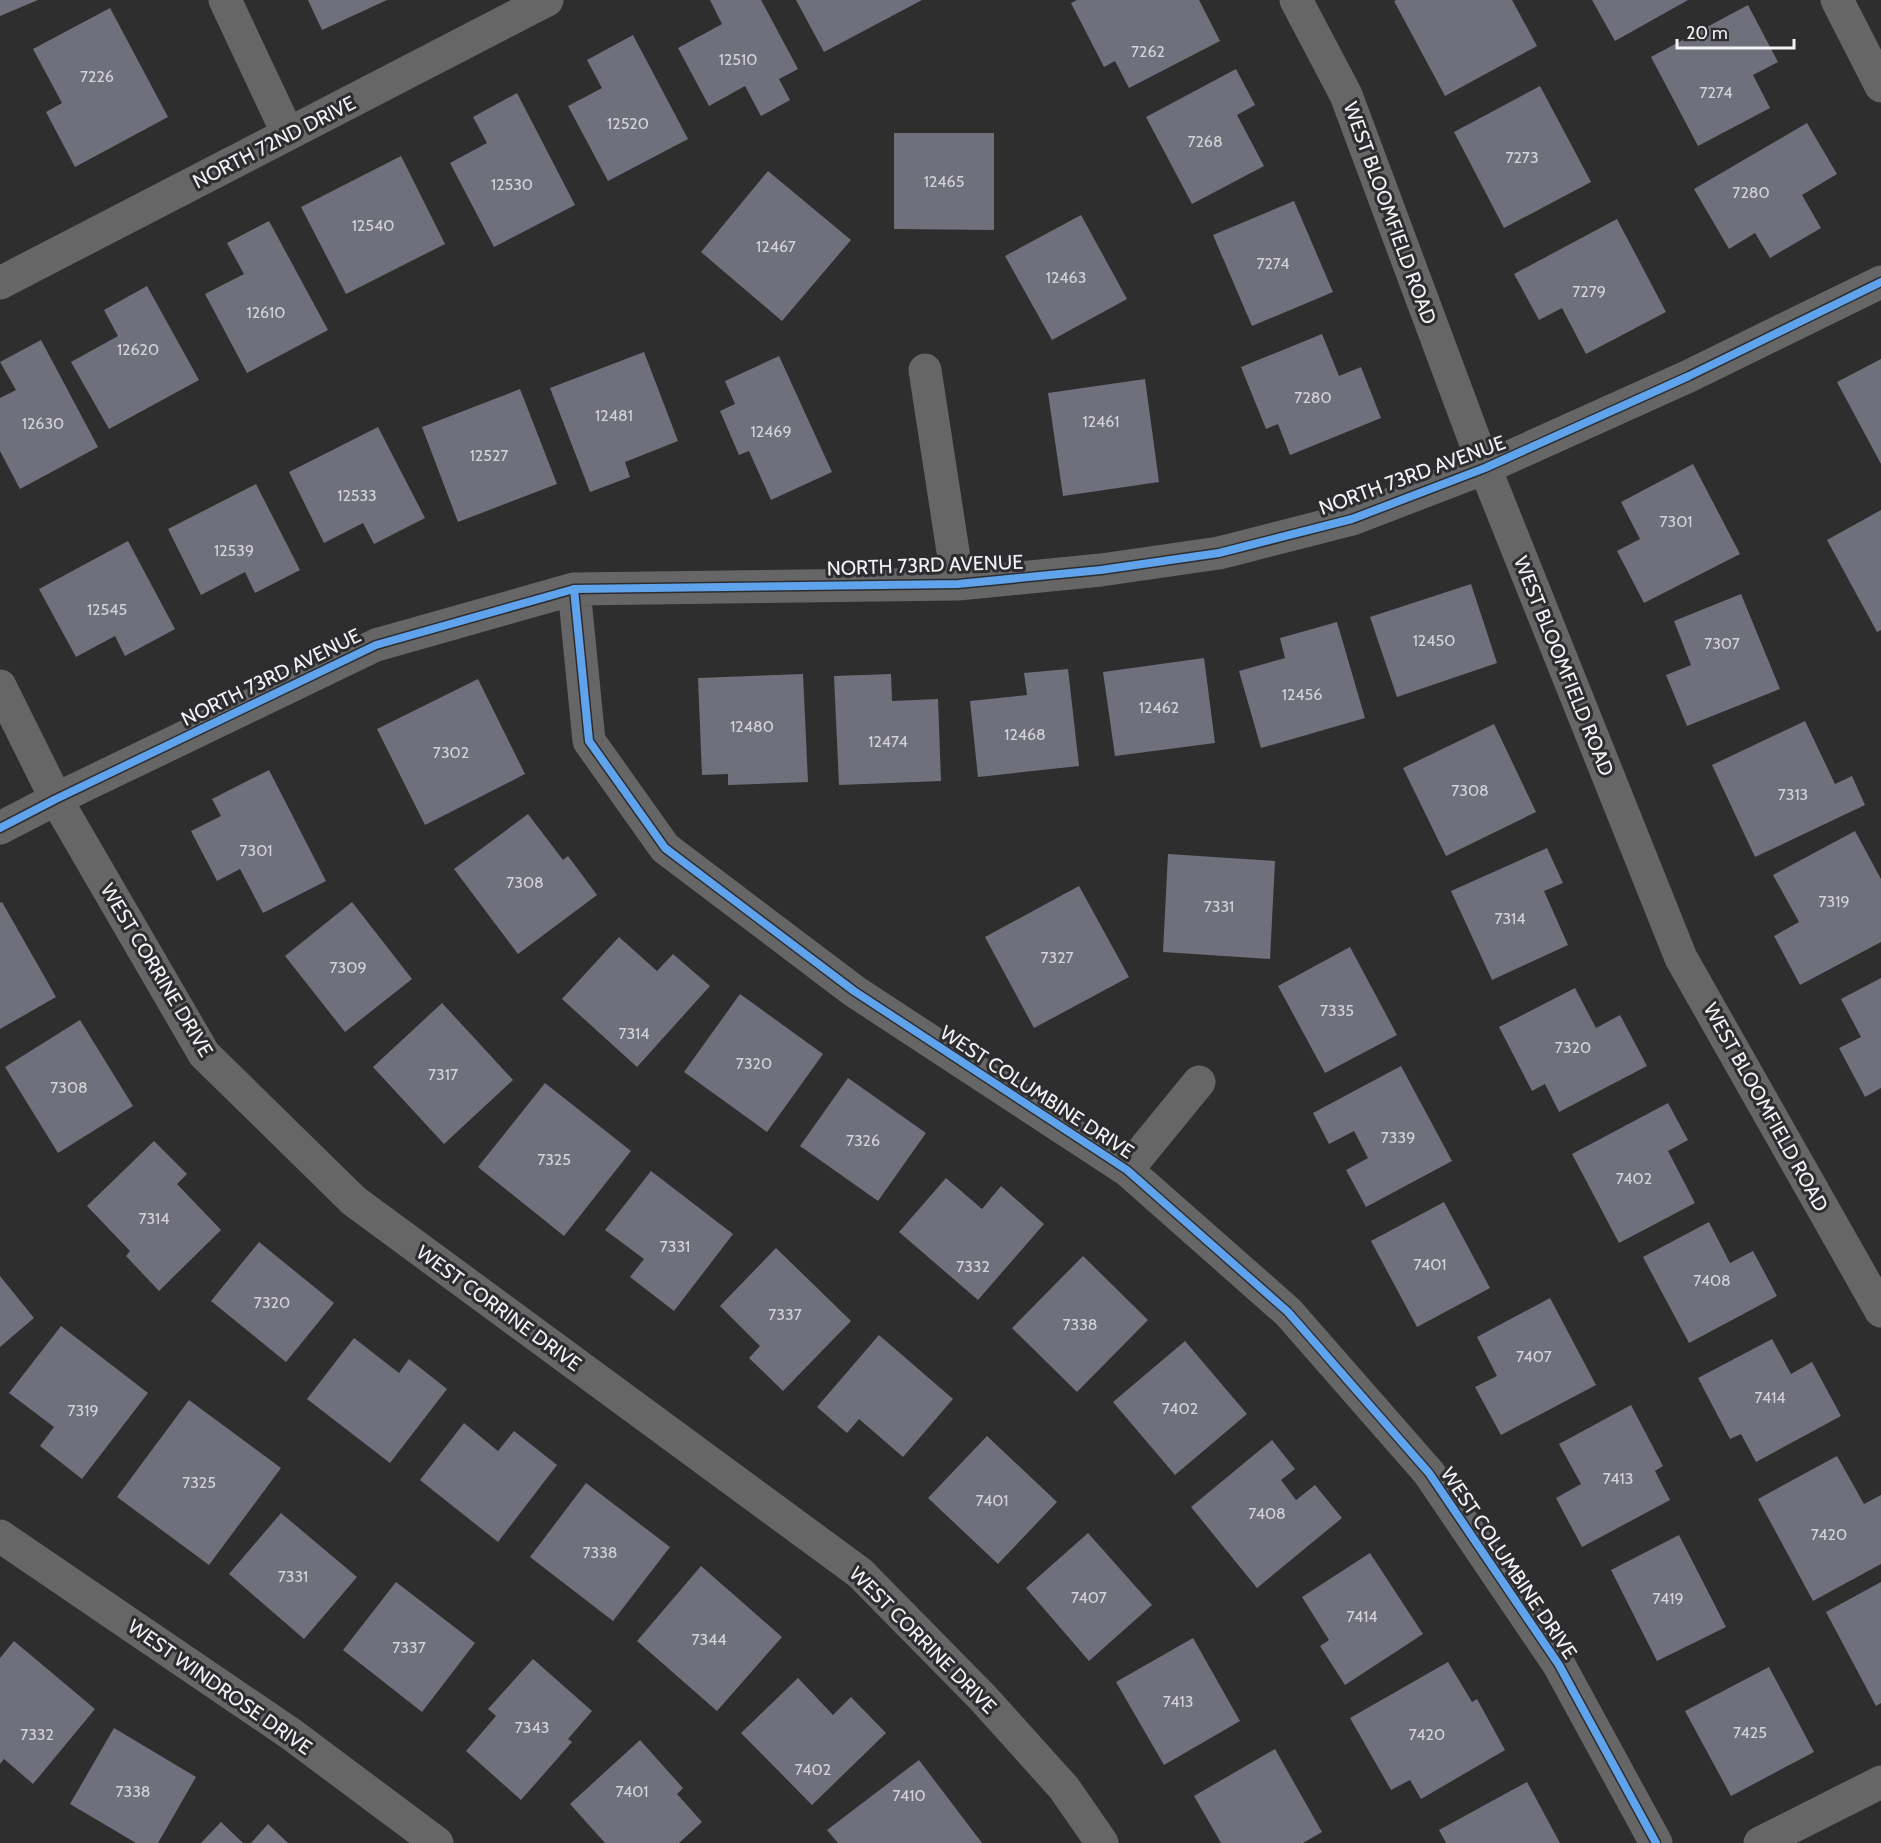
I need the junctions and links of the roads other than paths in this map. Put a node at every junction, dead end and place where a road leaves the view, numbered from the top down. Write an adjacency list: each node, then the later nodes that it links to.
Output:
1 (225, 0): 6 (street)
2 (547, 0): 6 (street, NORTH 72ND DRIVE)
3 (1296, 0): 10 (street, WEST BLOOMFIELD ROAD)
4 (1837, 0): 5 (street)
5 (1881, 86)
6 (288, 134): 8 (street, NORTH 72ND DRIVE)
7 (1881, 282): 10 (street, NORTH 73RD AVENUE)
8 (0, 283)
9 (925, 370): 11 (street, NORTH 73RD AVENUE)
10 (1485, 468): 11 (street, NORTH 73RD AVENUE); 18 (street, WEST BLOOMFIELD ROAD)
11 (958, 584): 12 (street, NORTH 73RD AVENUE)
12 (574, 589): 14 (street, NORTH 73RD AVENUE); 17 (street, WEST COLUMBINE DRIVE)
13 (0, 686): 14 (street, WEST CORRINE DRIVE)
14 (56, 799): 15 (street, NORTH 73RD AVENUE); 22 (street, WEST CORRINE DRIVE)
15 (0, 828)
16 (1199, 1082): 17 (street, WEST COLUMBINE DRIVE)
17 (1127, 1170): 23 (street, WEST COLUMBINE DRIVE)
18 (1881, 1311)
19 (0, 1536): 21 (street, WEST WINDROSE DRIVE)
20 (1881, 1782): 24 (street)
21 (437, 1843)
22 (1101, 1843)
23 (1656, 1843)
24 (1760, 1843)

